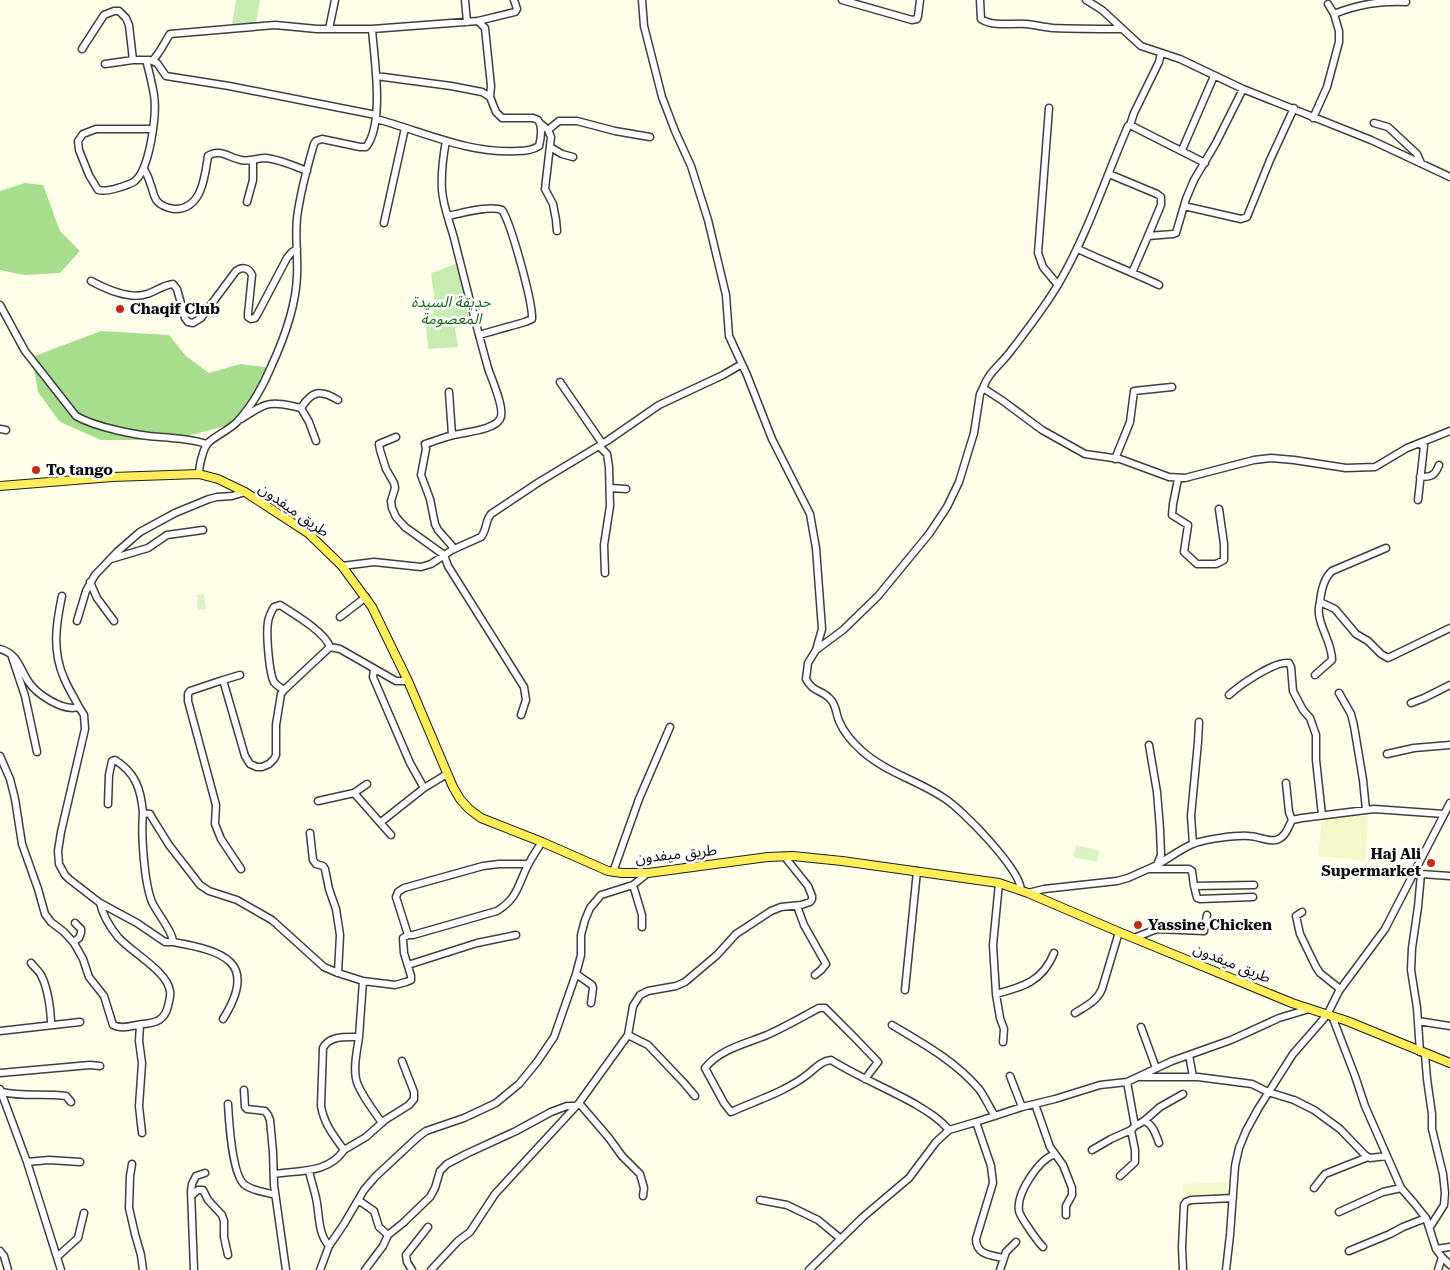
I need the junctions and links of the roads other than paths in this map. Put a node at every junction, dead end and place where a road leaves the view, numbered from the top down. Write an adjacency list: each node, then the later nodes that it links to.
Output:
1 (335, 0): 14 (street)
2 (465, 0): 13 (street)
3 (514, 0): 12 (street)
4 (642, 0): 62 (street)
5 (842, 0): 6 (street)
6 (920, 0)
7 (980, 0): 16 (street)
8 (1086, 0): 16 (street)
9 (1406, 2): 11 (street)
10 (1328, 4): 11 (street)
11 (1334, 14): 29 (street)
12 (478, 21): 13 (street); 25 (street)
13 (467, 22): 15 (street)
14 (329, 29): 15 (street); 20 (street)
15 (372, 29): 22 (street)
16 (1122, 29): 18 (street)
17 (82, 49): 19 (street)
18 (1161, 53): 23 (street); 32 (street)
19 (134, 60): 20 (street); 21 (street)
20 (149, 60): 28 (street); 34 (street)
21 (105, 64)
22 (376, 76): 25 (street); 28 (street)
23 (1214, 76): 24 (street); 39 (street)
24 (1243, 89): 27 (street); 42 (street)
25 (490, 97): 31 (street)
26 (1049, 108): 58 (street)
27 (1294, 108): 29 (street); 49 (street)
28 (376, 117): 33 (street); 45 (street)
29 (1313, 118): 43 (street)
30 (1374, 123): 43 (street)
31 (541, 124): 35 (street); 37 (street)
32 (1130, 125): 39 (street); 46 (street)
33 (405, 128): 37 (street); 51 (street)
34 (153, 129): 44 (street); 44 (street)
35 (548, 130): 36 (street); 38 (street)
36 (650, 137)
37 (446, 141): 50 (street)
38 (550, 147): 40 (street); 52 (street)
39 (1182, 150): 42 (street)
40 (573, 157)
41 (253, 160): 44 (street); 45 (street); 48 (street)
42 (1205, 163): 49 (street)
43 (1420, 163): 47 (street)
44 (144, 169)
45 (307, 171): 54 (street)
46 (1109, 174): 53 (street); 55 (street)
47 (1450, 177)
48 (247, 202)
49 (1184, 206): 53 (street)
50 (448, 216): 61 (street); 61 (street)
51 (384, 223)
52 (557, 231)
53 (1148, 236): 56 (street)
54 (297, 249): 57 (street); 69 (street)
55 (1078, 249): 56 (street); 58 (street)
56 (1132, 273): 59 (street)
57 (90, 281)
58 (1058, 285): 65 (street)
59 (1159, 285)
60 (0, 305): 74 (street)
61 (479, 335): 71 (street)
62 (742, 364): 75 (street); 105 (street)
63 (560, 382): 75 (street)
64 (1172, 386): 77 (street)
65 (983, 388): 77 (street); 105 (street)
66 (449, 392): 71 (street)
67 (338, 400): 68 (street)
68 (301, 408): 69 (street); 73 (street)
69 (236, 423): 74 (street)
70 (1450, 431): 76 (street)
71 (452, 435): 90 (street)
72 (396, 437): 91 (street)
73 (316, 441)
74 (207, 444): 79 (street)
75 (601, 444): 83 (street); 90 (street)
76 (1419, 444): 80 (street); 81 (street)
77 (1116, 459): 81 (street)
78 (1439, 465): 80 (street)
79 (199, 474): 82 (main road, طريق ميفدون); 85 (main road, طريق ميفدون)
80 (1420, 477): 86 (street)
81 (1178, 479): 87 (street)
82 (0, 486)
83 (610, 488): 84 (street); 94 (street)
84 (626, 489)
85 (244, 492): 92 (street); 93 (main road, طريق ميفدون)
86 (1418, 500)
87 (1219, 509)
88 (204, 530): 92 (street)
89 (1386, 548): 98 (street)
90 (452, 550): 91 (street)
91 (444, 555): 93 (street); 118 (street)
92 (110, 559): 95 (street)
93 (342, 566): 97 (main road, طريق ميفدون)
94 (605, 573)
95 (90, 582): 100 (street); 101 (street)
96 (62, 596): 117 (street)
97 (366, 597): 99 (street); 111 (main road, طريق ميفدون)
98 (1320, 602): 102 (street); 109 (street)
99 (340, 617)
100 (77, 621)
101 (114, 621)
102 (1450, 628)
103 (330, 647): 107 (street); 113 (street); 113 (street)
104 (0, 649): 106 (street)
105 (816, 650): 158 (street)
106 (11, 654): 117 (street); 123 (street)
107 (374, 669): 111 (street); 129 (street)
108 (240, 675): 110 (street)
109 (1315, 675)
110 (223, 680): 113 (street); 147 (street)
111 (408, 681): 126 (main road, طريق ميفدون)
112 (1450, 685): 116 (street)
113 (284, 690)
114 (1339, 693): 134 (street)
115 (1228, 695): 137 (street)
116 (1411, 702)
117 (79, 706): 160 (street)
118 (521, 715)
119 (1199, 722): 143 (street)
120 (670, 726): 149 (street)
121 (1149, 745): 146 (street)
122 (1450, 745): 124 (street)
123 (37, 752)
124 (1387, 754)
125 (0, 756): 170 (street)
126 (447, 774): 129 (street); 142 (main road, طريق ميفدون)
127 (367, 784): 130 (street)
128 (1286, 784): 138 (street)
129 (424, 788): 139 (street)
130 (354, 793): 131 (street); 139 (street)
131 (318, 801)
132 (1450, 803): 136 (street)
133 (108, 804): 135 (street)
134 (1366, 810): 136 (street); 137 (street)
135 (143, 813): 171 (street); 175 (street)
136 (1444, 814): 151 (street)
137 (1322, 815): 138 (street)
138 (1292, 820): 143 (street)
139 (381, 822): 141 (street)
140 (310, 834): 175 (street)
141 (391, 835)
142 (542, 842): 145 (street); 149 (main road, طريق ميفدون)
143 (1193, 844): 146 (street)
144 (784, 856): 150 (main road, طريق ميفدون); 152 (main road, طريق ميفدون); 161 (street)
145 (528, 864): 167 (street); 167 (street)
146 (1157, 865): 148 (street)
147 (241, 869)
148 (1148, 869): 157 (street); 158 (street)
149 (613, 872): 152 (main road, طريق ميفدون)
150 (917, 872): 154 (main road, طريق ميفدون); 180 (street)
151 (1418, 872): 153 (street); 179 (street); 190 (street)
152 (648, 873): 155 (street)
153 (1450, 876)
154 (999, 883): 158 (main road, طريق ميفدون); 181 (street)
155 (632, 884): 165 (street); 176 (street)
156 (1254, 885): 157 (street)
157 (1194, 886): 159 (street)
158 (1025, 891): 166 (main road, طريق ميفدون)
159 (1253, 897)
160 (100, 903): 171 (street); 192 (street)
161 (797, 906): 177 (street); 199 (street)
162 (1302, 912): 179 (street)
163 (1206, 915): 169 (street)
164 (75, 923): 170 (street)
165 (642, 927)
166 (1119, 932): 169 (main road, طريق ميفدون); 185 (street)
167 (408, 935): 174 (street)
168 (516, 935): 174 (street)
169 (1134, 938): 183 (main road, طريق ميفدون)
170 (73, 942): 192 (street)
171 (173, 942): 188 (street)
172 (1054, 953): 181 (street)
173 (31, 963): 193 (street)
174 (408, 965): 178 (street)
175 (338, 974): 178 (street)
176 (576, 974): 182 (street); 250 (street)
177 (815, 975)
178 (363, 982): 200 (street)
179 (1340, 989): 186 (street)
180 (904, 990)
181 (996, 994): 201 (street)
182 (591, 1003)
183 (1292, 1003): 184 (main road, طريق ميفدون); 187 (street)
184 (1309, 1009): 186 (main road, طريق ميفدون); 187 (street)
185 (1075, 1012)
186 (1326, 1015): 189 (main road, طريق ميفدون); 198 (street); 216 (street)
187 (1288, 1016): 203 (street)
188 (223, 1019)
189 (1347, 1021): 198 (street); 202 (main road, طريق ميفدون)
190 (1418, 1021): 195 (street); 202 (street)
191 (80, 1022): 193 (street)
192 (140, 1024): 230 (street)
193 (51, 1025): 197 (street)
194 (892, 1025): 224 (street)
195 (1450, 1026)
196 (1141, 1028): 207 (street)
197 (0, 1031)
198 (1339, 1034): 235 (street)
199 (628, 1035): 218 (street); 222 (street)
200 (359, 1037): 227 (street); 232 (street)
201 (1003, 1042)
202 (1423, 1053): 205 (main road, طريق ميفدون); 257 (street)
203 (1188, 1055): 207 (street); 211 (street)
204 (402, 1062): 227 (street)
205 (1450, 1063)
206 (100, 1066): 208 (street)
207 (1156, 1068): 210 (street)
208 (0, 1073)
209 (1010, 1076): 223 (street)
210 (1138, 1077): 211 (street); 213 (street)
211 (1193, 1077): 216 (street)
212 (865, 1079): 212 (street); 229 (street)
213 (1126, 1082): 221 (street); 228 (street)
214 (244, 1090): 242 (street)
215 (1, 1091): 219 (street); 237 (street)
216 (1268, 1092): 236 (street); 249 (street)
217 (1183, 1094): 225 (street)
218 (695, 1096)
219 (71, 1102)
220 (228, 1104): 247 (street)
221 (1035, 1104): 223 (street); 234 (street)
222 (578, 1105): 248 (street); 258 (street); 280 (street)
223 (1022, 1107): 224 (street)
224 (995, 1116): 226 (street)
225 (1144, 1120): 228 (street); 231 (street)
226 (976, 1122): 229 (street); 270 (street)
227 (382, 1123): 232 (street)
228 (1133, 1128): 233 (street); 243 (street)
229 (950, 1130): 259 (street)
230 (142, 1133)
231 (1159, 1143)
232 (344, 1150): 240 (street)
233 (1092, 1150)
234 (1055, 1154): 254 (street); 262 (street)
235 (1387, 1156): 236 (street); 245 (street)
236 (1368, 1157): 244 (street)
237 (27, 1162): 238 (street); 268 (street)
238 (80, 1162)
239 (132, 1164): 274 (street)
240 (309, 1171): 242 (street); 261 (street)
241 (205, 1173): 246 (street)
242 (274, 1174): 247 (street)
243 (1120, 1176)
244 (1314, 1188)
245 (1401, 1188): 252 (street); 255 (street)
246 (192, 1195): 267 (street); 275 (street)
247 (275, 1195): 276 (street)
248 (643, 1196)
249 (1233, 1198): 283 (street); 284 (street)
250 (358, 1200): 258 (street); 261 (street)
251 (760, 1200): 259 (street)
252 (1339, 1212)
253 (84, 1213): 268 (street)
254 (1066, 1215)
255 (1426, 1218): 257 (street); 266 (street)
256 (428, 1227): 279 (street)
257 (1430, 1227): 264 (street)
258 (388, 1235): 278 (street)
259 (841, 1239): 281 (street)
260 (1016, 1242): 270 (street)
261 (329, 1246): 277 (street)
262 (1043, 1247)
263 (1450, 1247): 264 (street)
264 (1436, 1249): 269 (street)
265 (0, 1251): 272 (street)
266 (1349, 1251)
267 (228, 1256)
268 (57, 1257): 273 (street)
269 (1442, 1257): 271 (street); 285 (street)
270 (1003, 1258): 282 (street)
271 (1450, 1265)
272 (8, 1270)
273 (61, 1270)
274 (143, 1270)
275 (194, 1270)
276 (286, 1270)
277 (320, 1270)
278 (365, 1270)
279 (412, 1270)
280 (431, 1270)
281 (809, 1270)
282 (1000, 1270)
283 (1183, 1270)
284 (1226, 1270)
285 (1438, 1270)

